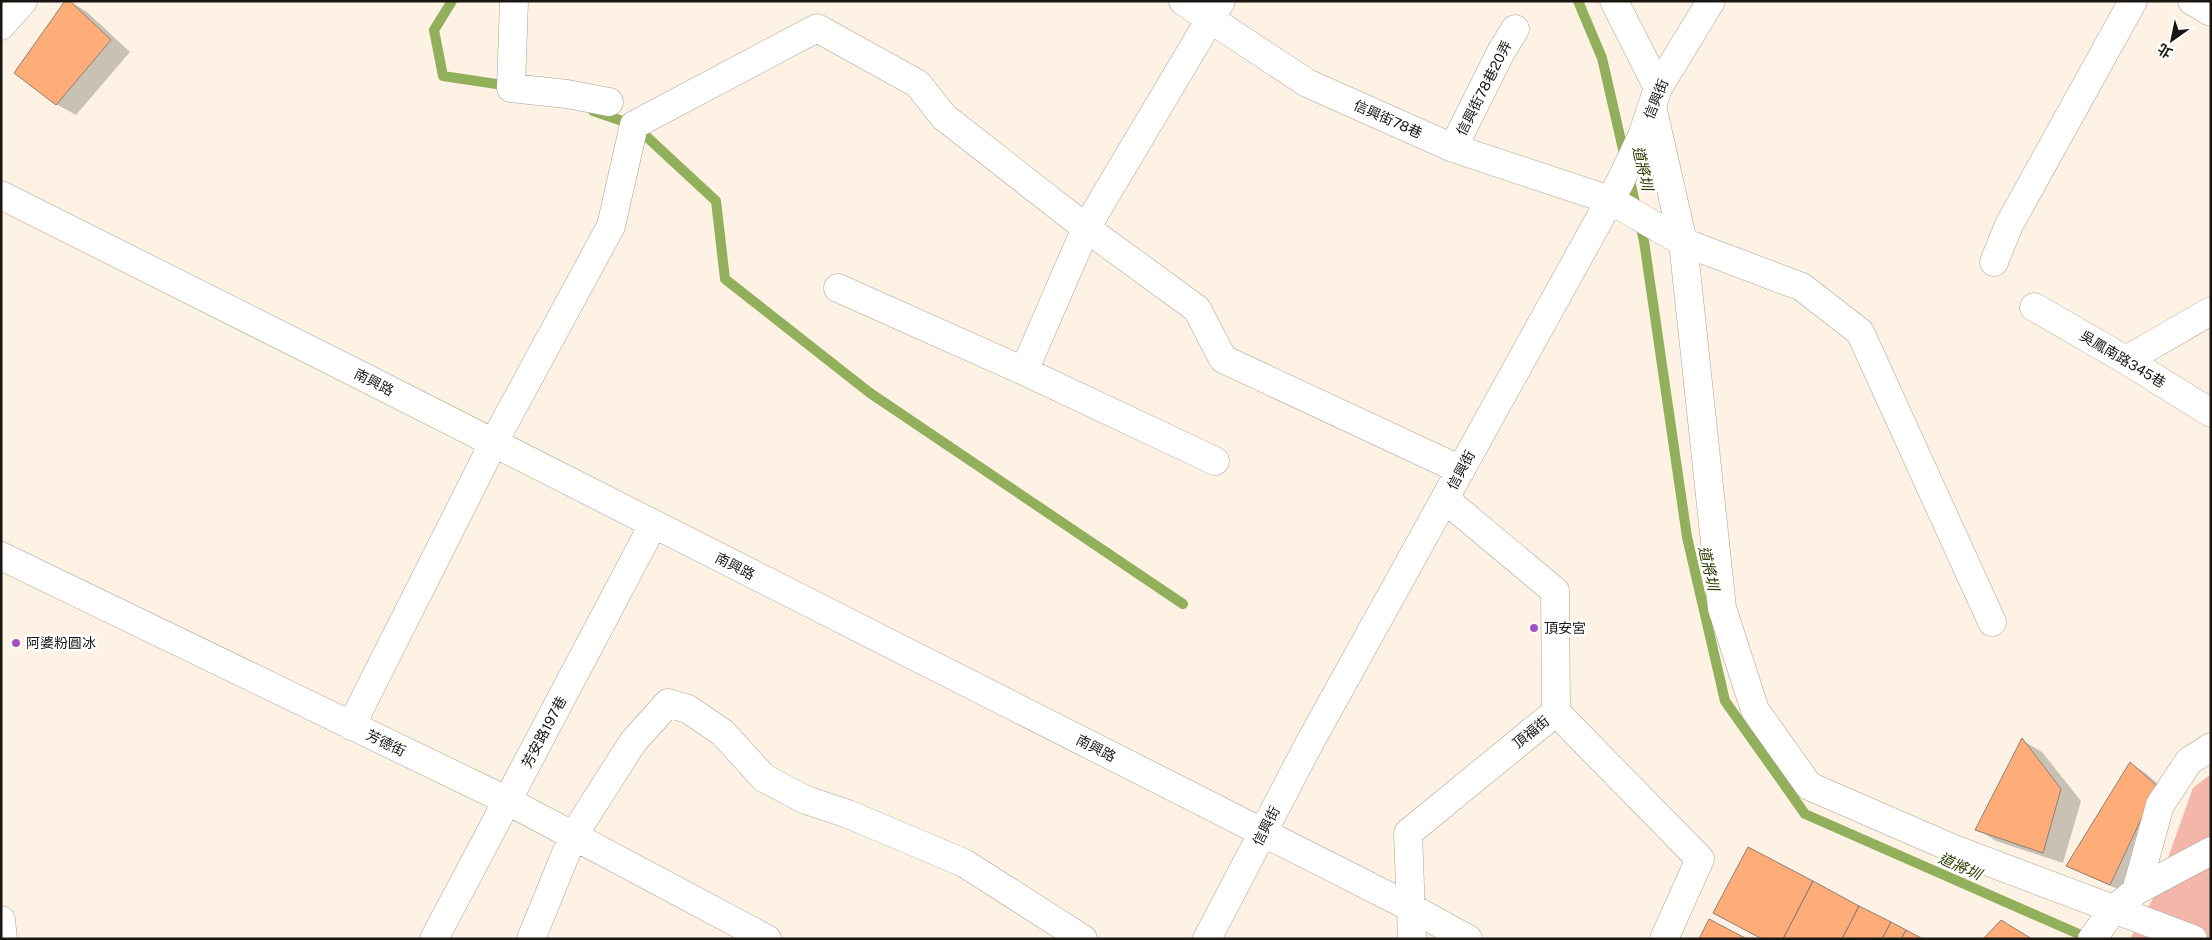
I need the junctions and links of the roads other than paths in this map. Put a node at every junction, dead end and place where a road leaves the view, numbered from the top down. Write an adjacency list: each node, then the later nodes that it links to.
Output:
1 (23, 1): 10 (street)
2 (514, 1): 13 (street)
3 (1183, 1): 8 (street, 信興街78巷)
4 (1614, 1): 12 (street)
5 (1711, 1): 12 (street, 信興街)
6 (2132, 1): 19 (street)
7 (2192, 1): 9 (street)
8 (1216, 11): 14 (street, 信興街78巷); 17 (street)
9 (2211, 12)
10 (1, 26)
11 (1515, 29): 14 (street, 信興街78巷20弄)
12 (1655, 97): 16 (street, 信興街); 18 (street)
13 (609, 102)
14 (1453, 148): 16 (street, 信興街78巷)
15 (1, 195): 26 (street, 南興路)
16 (1619, 197): 18 (street, 信興街78巷); 28 (street, 信興街)
17 (1086, 228): 24 (street); 26 (street); 28 (street)
18 (1683, 242): 32 (street, 信興街78巷); 42 (street)
19 (1994, 262)
20 (838, 288): 24 (street)
21 (2034, 307): 23 (street, 吳鳳南路345巷)
22 (2211, 311): 23 (street)
23 (2126, 360): 25 (street, 吳鳳南路345巷)
24 (1024, 371): 27 (street)
25 (2211, 413)
26 (494, 442): 30 (street, 南興路); 34 (street)
27 (1215, 461)
28 (1461, 470): 29 (street, 信興街)
29 (1446, 500): 33 (street, 頂福街); 37 (street, 信興街)
30 (654, 525): 36 (street, 芳安路197巷); 37 (street, 南興路)
31 (1, 556): 34 (street, 芳德街)
32 (1992, 622)
33 (1556, 712): 41 (street, 頂福街); 52 (street)
34 (352, 726): 36 (street, 芳德街)
35 (2211, 747): 40 (street)
36 (508, 801): 38 (street, 芳德街); 45 (street, 芳安路197巷)
37 (1263, 832): 41 (street, 南興路); 49 (street, 信興街)
38 (573, 836): 46 (street); 47 (street, 芳德街); 48 (street)
39 (2211, 851): 40 (street)
40 (2136, 892): 42 (street)
41 (1410, 907): 50 (street, 頂福街); 51 (street, 南興路)
42 (2113, 910): 53 (street); 54 (street)
43 (1, 920): 44 (street)
44 (3, 939)
45 (434, 939)
46 (531, 939)
47 (767, 939)
48 (1082, 939)
49 (1207, 939)
50 (1412, 939)
51 (1468, 939)
52 (1664, 939)
53 (2092, 939)
54 (2193, 939)

